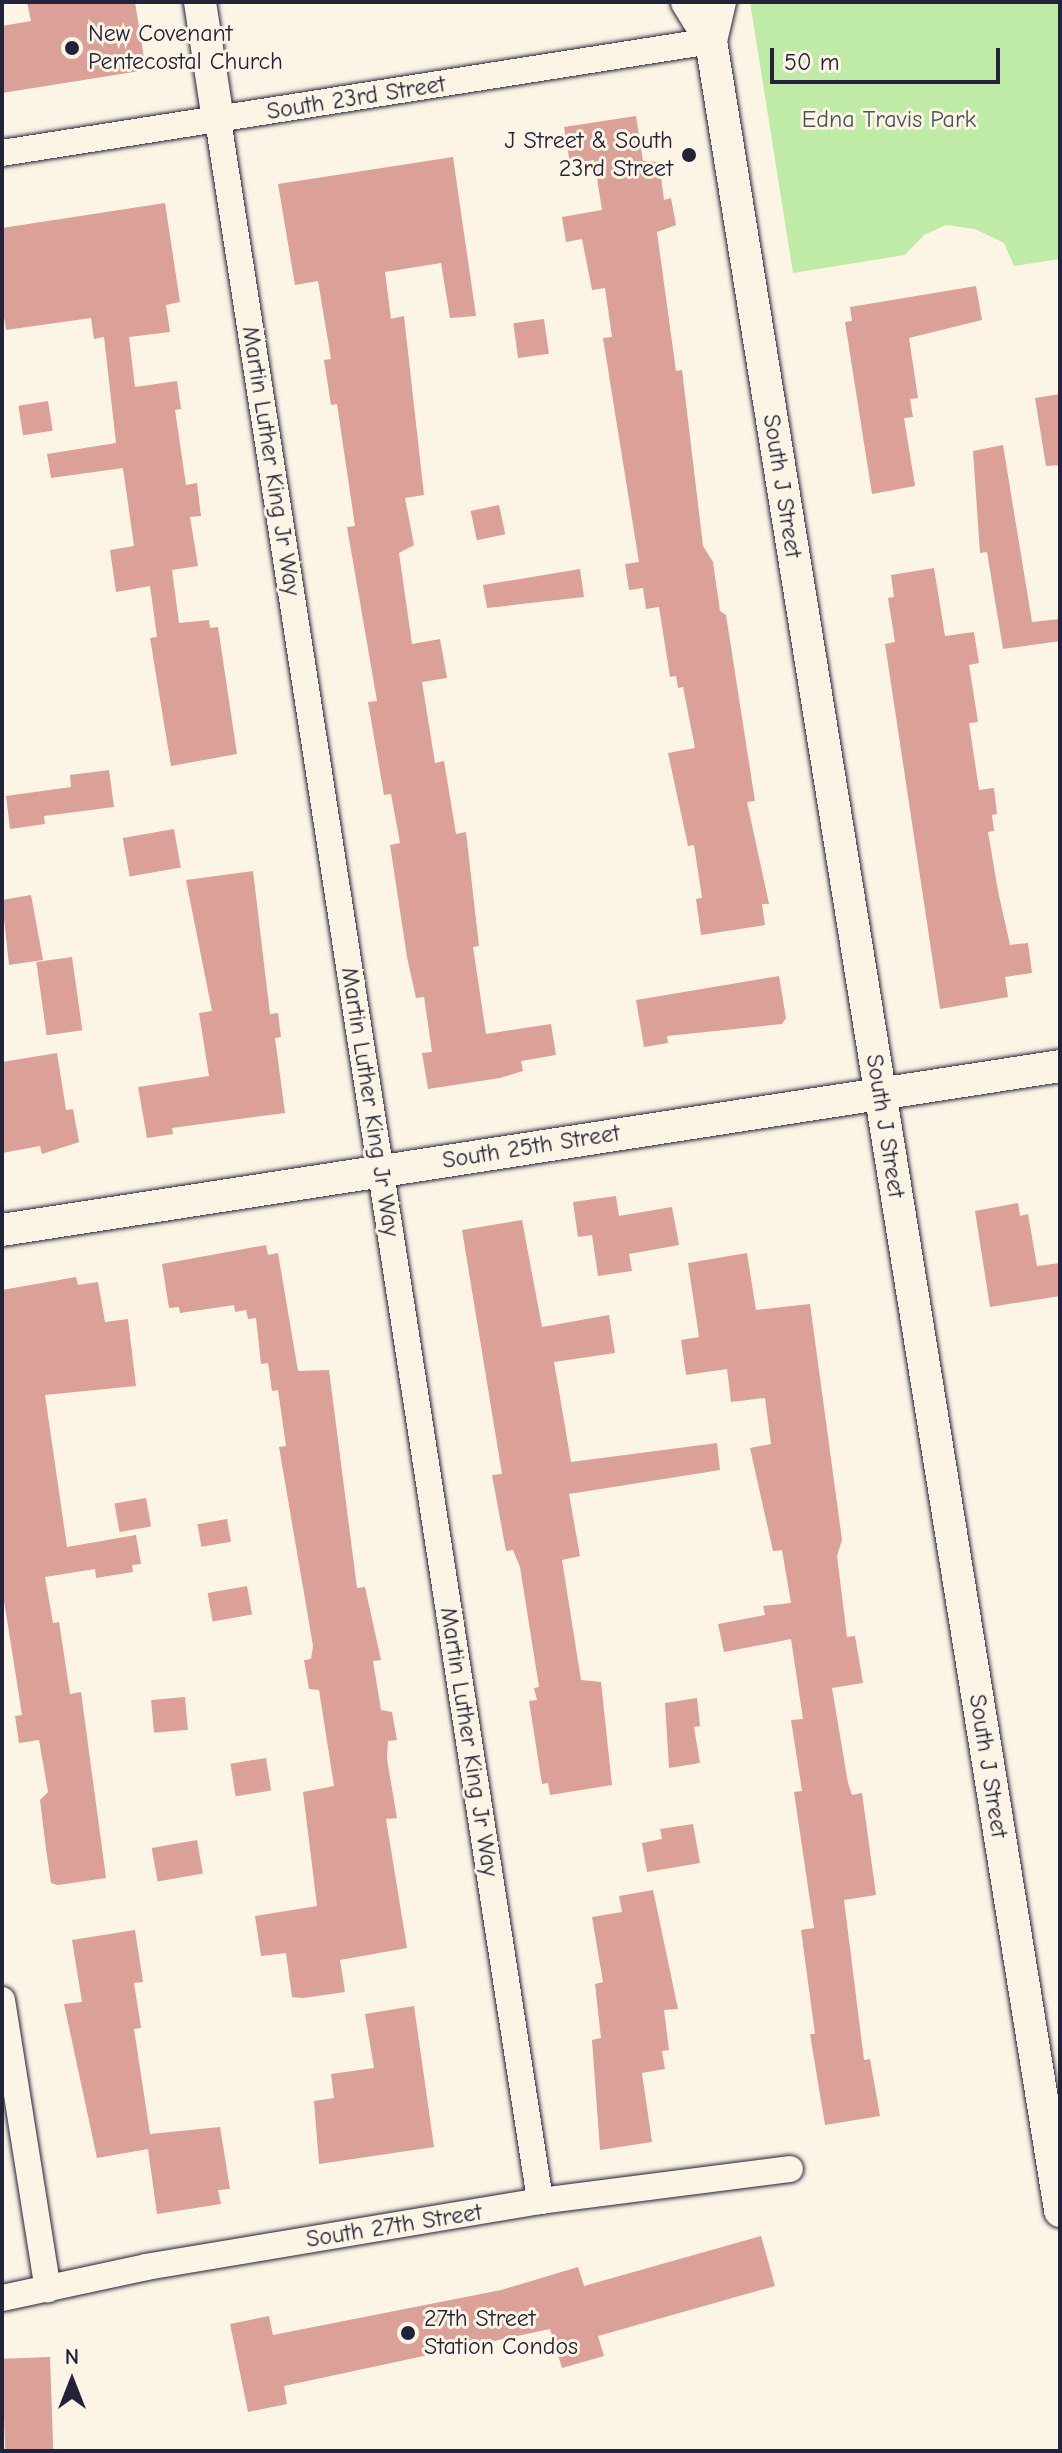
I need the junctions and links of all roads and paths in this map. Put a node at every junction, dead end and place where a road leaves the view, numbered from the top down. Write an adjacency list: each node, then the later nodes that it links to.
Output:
1 (200, 2): 5 (street, Martin Luther King Jr Way)
2 (687, 2): 4 (street, South J Street)
3 (720, 2): 4 (street, South J Street)
4 (711, 41): 5 (street, South 23rd Street); 8 (street, South J Street)
5 (218, 120): 6 (street, South 23rd Street); 9 (street, Martin Luther King Jr Way)
6 (2, 153)
7 (1060, 1066): 8 (street, South 25th Street)
8 (880, 1093): 9 (street, South 25th Street); 12 (street, South J Street)
9 (381, 1171): 10 (street, South 25th Street); 14 (street, Martin Luther King Jr Way)
10 (2, 1230)
11 (2, 2000): 16 (street)
12 (1054, 2141): 15 (street, South J Street)
13 (790, 2169): 14 (street, South 27th Street)
14 (540, 2201): 16 (street, South 27th Street)
15 (1060, 2211)
16 (48, 2289): 17 (street, South 27th Street)
17 (2, 2298)

